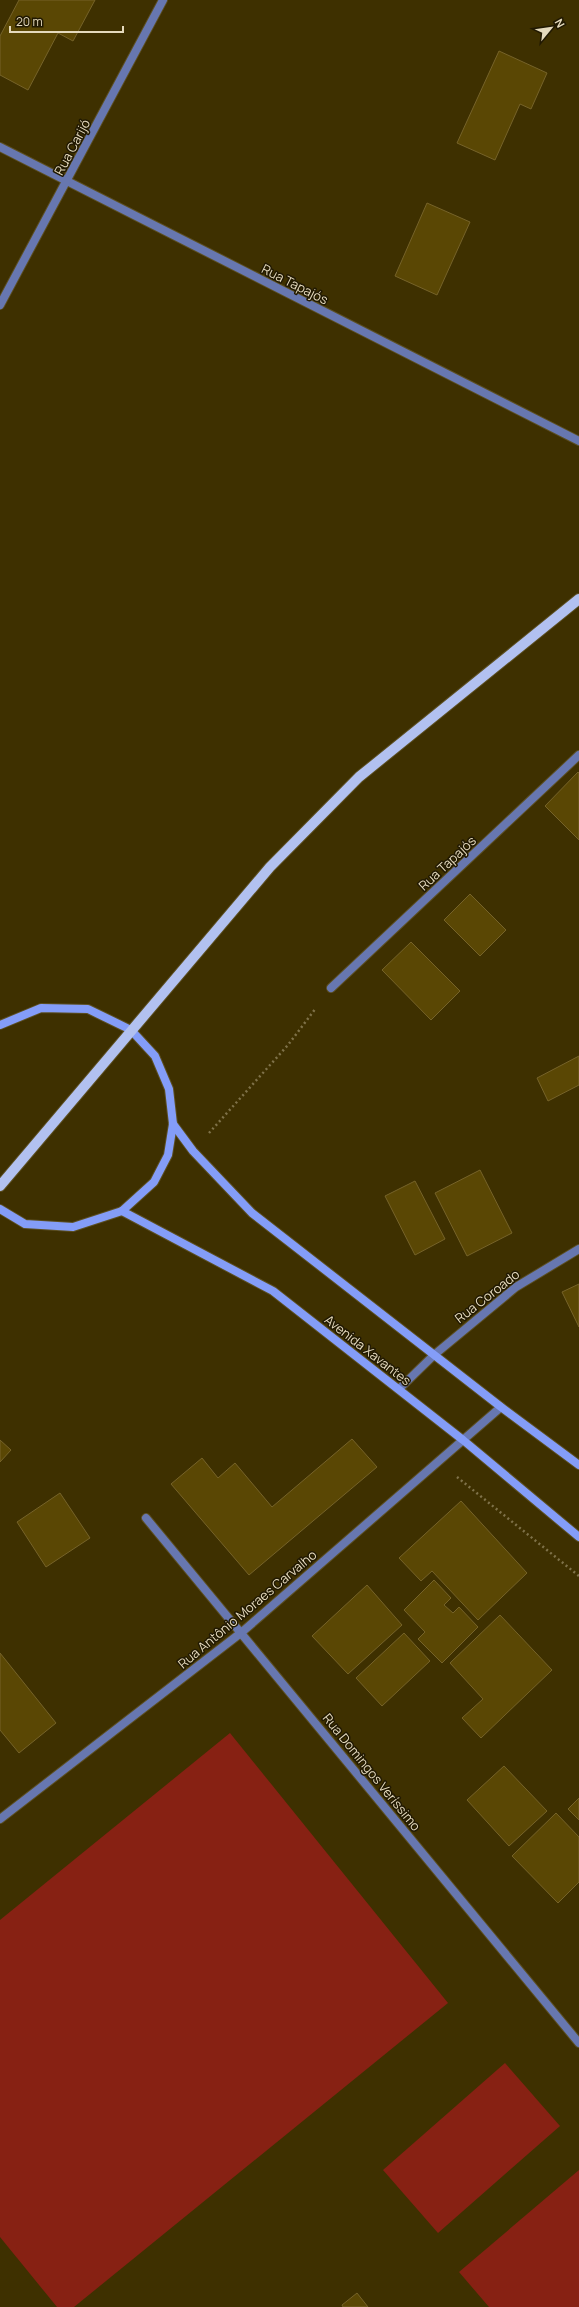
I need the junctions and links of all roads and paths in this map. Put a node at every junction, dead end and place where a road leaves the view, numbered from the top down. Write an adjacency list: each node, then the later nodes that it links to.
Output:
1 (163, 0): 3 (street, Rua Carijó)
2 (0, 147): 3 (street, Rua Tapajós)
3 (66, 183): 4 (street, Rua Carijó); 5 (street, Rua Tapajós)
4 (0, 305)
5 (579, 441)
6 (579, 599): 10 (main road)
7 (579, 755): 8 (street, Rua Tapajós)
8 (331, 988): 12 (path)
9 (0, 1025): 10 (main road)
10 (131, 1030): 11 (main road); 13 (main road)
11 (173, 1124): 12 (main road); 15 (main road)
12 (193, 1151): 17 (main road)
13 (0, 1186)
14 (0, 1209): 15 (main road)
15 (122, 1212): 18 (main road, Avenida Xavantes)
16 (579, 1249): 17 (street, Rua Coroado)
17 (434, 1355): 18 (street, Rua Coroado); 19 (main road)
18 (399, 1389): 20 (main road, Avenida Xavantes)
19 (501, 1407): 20 (street, Rua Antônio Moraes Carvalho); 22 (main road)
20 (463, 1440): 21 (street, Rua Antônio Moraes Carvalho); 24 (main road, Avenida Xavantes)
21 (438, 1461): 25 (path); 26 (street, Rua Antônio Moraes Carvalho)
22 (579, 1465)
23 (146, 1518): 26 (street, Rua Domingos Veríssimo)
24 (579, 1537)
25 (579, 1576)
26 (242, 1632): 27 (street, Rua Antônio Moraes Carvalho); 28 (street, Rua Domingos Veríssimo)
27 (0, 1819)
28 (579, 2043)

